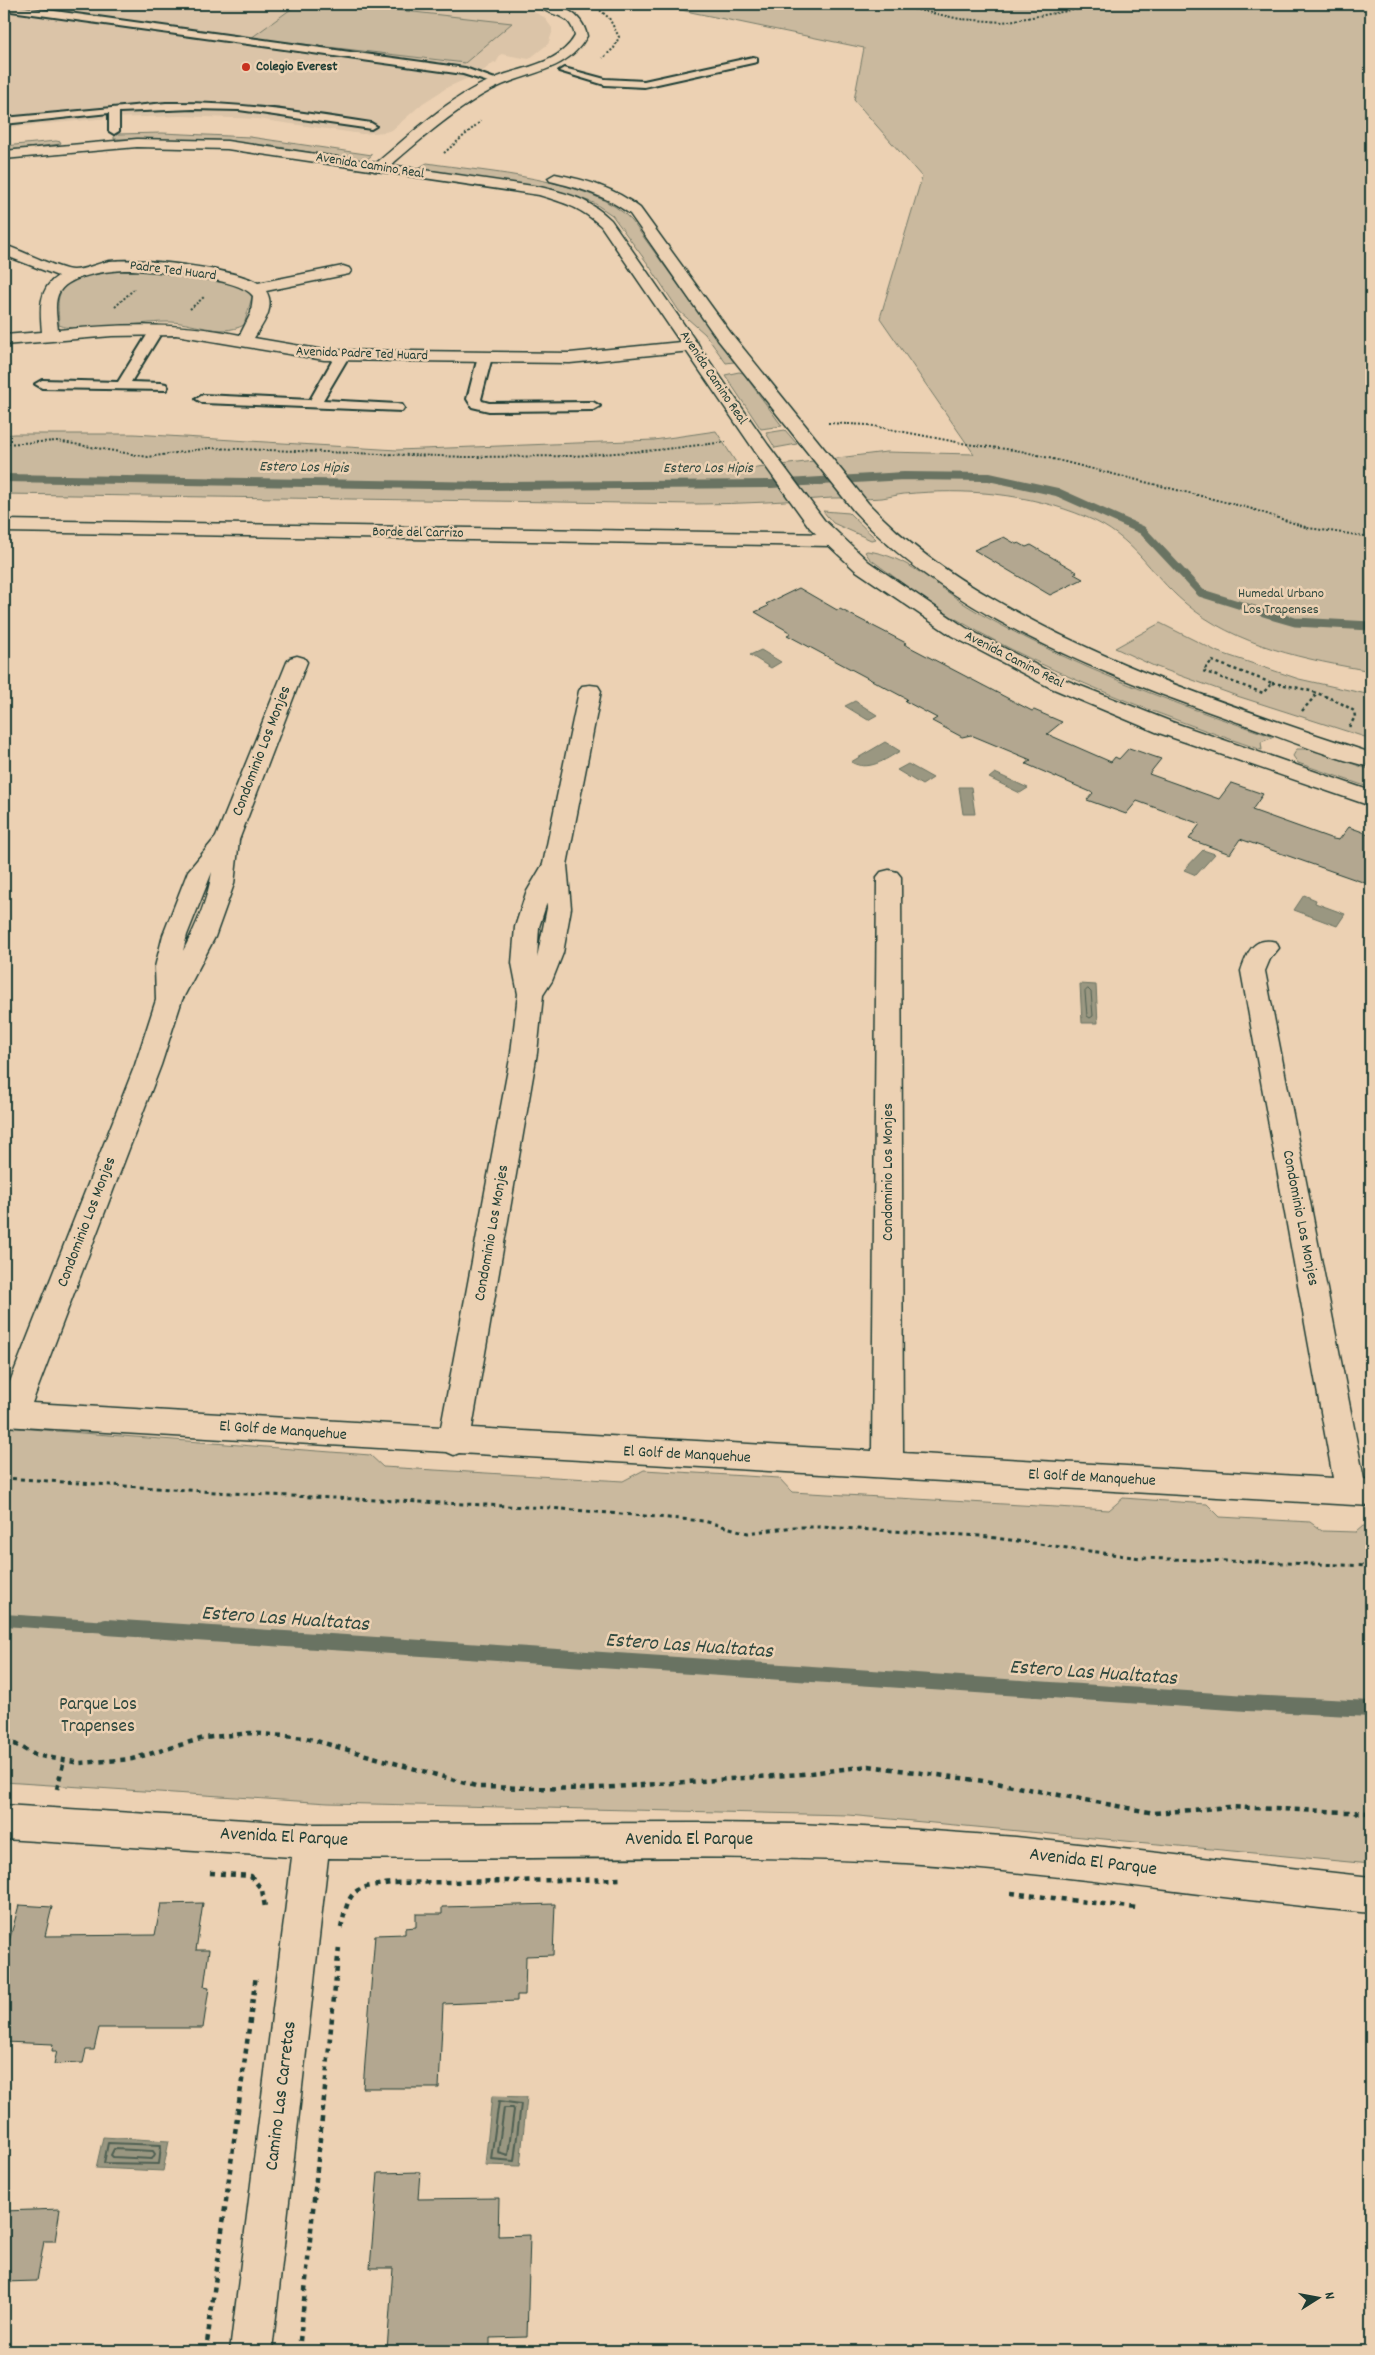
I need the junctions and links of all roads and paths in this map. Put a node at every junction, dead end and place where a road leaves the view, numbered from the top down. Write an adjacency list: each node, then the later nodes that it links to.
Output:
1 (542, 4): 10 (street)
2 (572, 4): 6 (street)
3 (890, 4): 4 (path)
4 (1108, 4)
5 (4, 6): 10 (lane)
6 (585, 11)
7 (753, 60): 9 (lane)
8 (580, 61): 9 (street)
9 (564, 71): 11 (street)
10 (498, 82): 22 (street)
11 (491, 100)
12 (114, 110): 13 (lane); 14 (lane); 17 (lane)
13 (4, 121)
14 (371, 126)
15 (163, 129): 17 (street, Avenida Camino Real)
16 (217, 130): 18 (street)
17 (114, 131): 19 (street, Avenida Camino Real)
18 (237, 132)
19 (87, 140): 20 (street, Avenida Camino Real); 23 (street, Avenida Camino Real); 24 (street, Avenida Camino Real)
20 (4, 142)
21 (380, 152): 22 (street, Avenida Camino Real)
22 (396, 154): 24 (street); 25 (street, Avenida Camino Real)
23 (4, 155)
24 (379, 168): 25 (street, Avenida Camino Real)
25 (402, 172): 35 (street, Avenida Camino Real)
26 (532, 174): 39 (street, Avenida Camino Real)
27 (4, 250): 29 (street)
28 (343, 271): 30 (street)
29 (72, 276): 30 (street, Padre Ted Huard); 32 (street, Padre Ted Huard)
30 (256, 288): 34 (street)
31 (157, 330): 32 (street, Avenida Padre Ted Huard); 34 (street, Avenida Padre Ted Huard); 41 (lane)
32 (50, 336): 33 (street, Avenida Padre Ted Huard)
33 (4, 340)
34 (244, 341): 36 (street, Avenida Padre Ted Huard)
35 (691, 346): 37 (street, Avenida Padre Ted Huard); 38 (street, Avenida Camino Real)
36 (342, 356): 37 (street, Avenida Padre Ted Huard); 44 (lane)
37 (485, 357): 45 (lane)
38 (701, 361): 39 (street); 52 (street, Avenida Camino Real)
39 (747, 366): 53 (street, Avenida Camino Real)
40 (42, 384): 41 (lane)
41 (122, 386): 42 (lane)
42 (161, 387)
43 (202, 399): 44 (lane)
44 (314, 404): 46 (lane)
45 (593, 406)
46 (397, 408)
47 (825, 423): 51 (path)
48 (734, 442): 49 (path)
49 (4, 444)
50 (4, 526): 52 (street, Borde del Carrizo)
51 (1371, 537)
52 (832, 540): 53 (street, Borde del Carrizo); 62 (street, Avenida Camino Real)
53 (925, 564): 60 (street)
54 (297, 662): 66 (street, Condominio Los Monjes)
55 (1272, 683): 55 (path); 57 (path)
56 (590, 691): 67 (street, Condominio Los Monjes)
57 (1316, 694): 58 (path); 59 (path)
58 (1301, 712)
59 (1348, 729)
60 (1305, 737): 61 (street); 62 (street)
61 (1371, 760)
62 (1279, 767): 63 (street, Avenida Camino Real)
63 (1371, 799)
64 (889, 877): 68 (street, Condominio Los Monjes)
65 (1267, 948): 70 (street, Condominio Los Monjes)
66 (8, 1414): 67 (street, El Golf de Manquehue)
67 (454, 1442): 68 (street, El Golf de Manquehue)
68 (887, 1466): 70 (street, El Golf de Manquehue)
69 (4, 1478): 71 (path)
70 (1361, 1493)
71 (1371, 1566)
72 (4, 1743): 73 (path)
73 (64, 1760): 74 (path); 75 (path)
74 (55, 1794)
75 (1371, 1813)
76 (4, 1822): 77 (street, Avenida El Parque)
77 (312, 1841): 81 (street, Avenida El Parque); 86 (street, Camino Las Carretas)
78 (203, 1873): 83 (path)
79 (628, 1879): 87 (path)
80 (1004, 1892): 82 (path)
81 (1371, 1895)
82 (1140, 1908)
83 (264, 1916)
84 (256, 1973): 85 (path)
85 (206, 2351)
86 (251, 2351)
87 (298, 2351)

